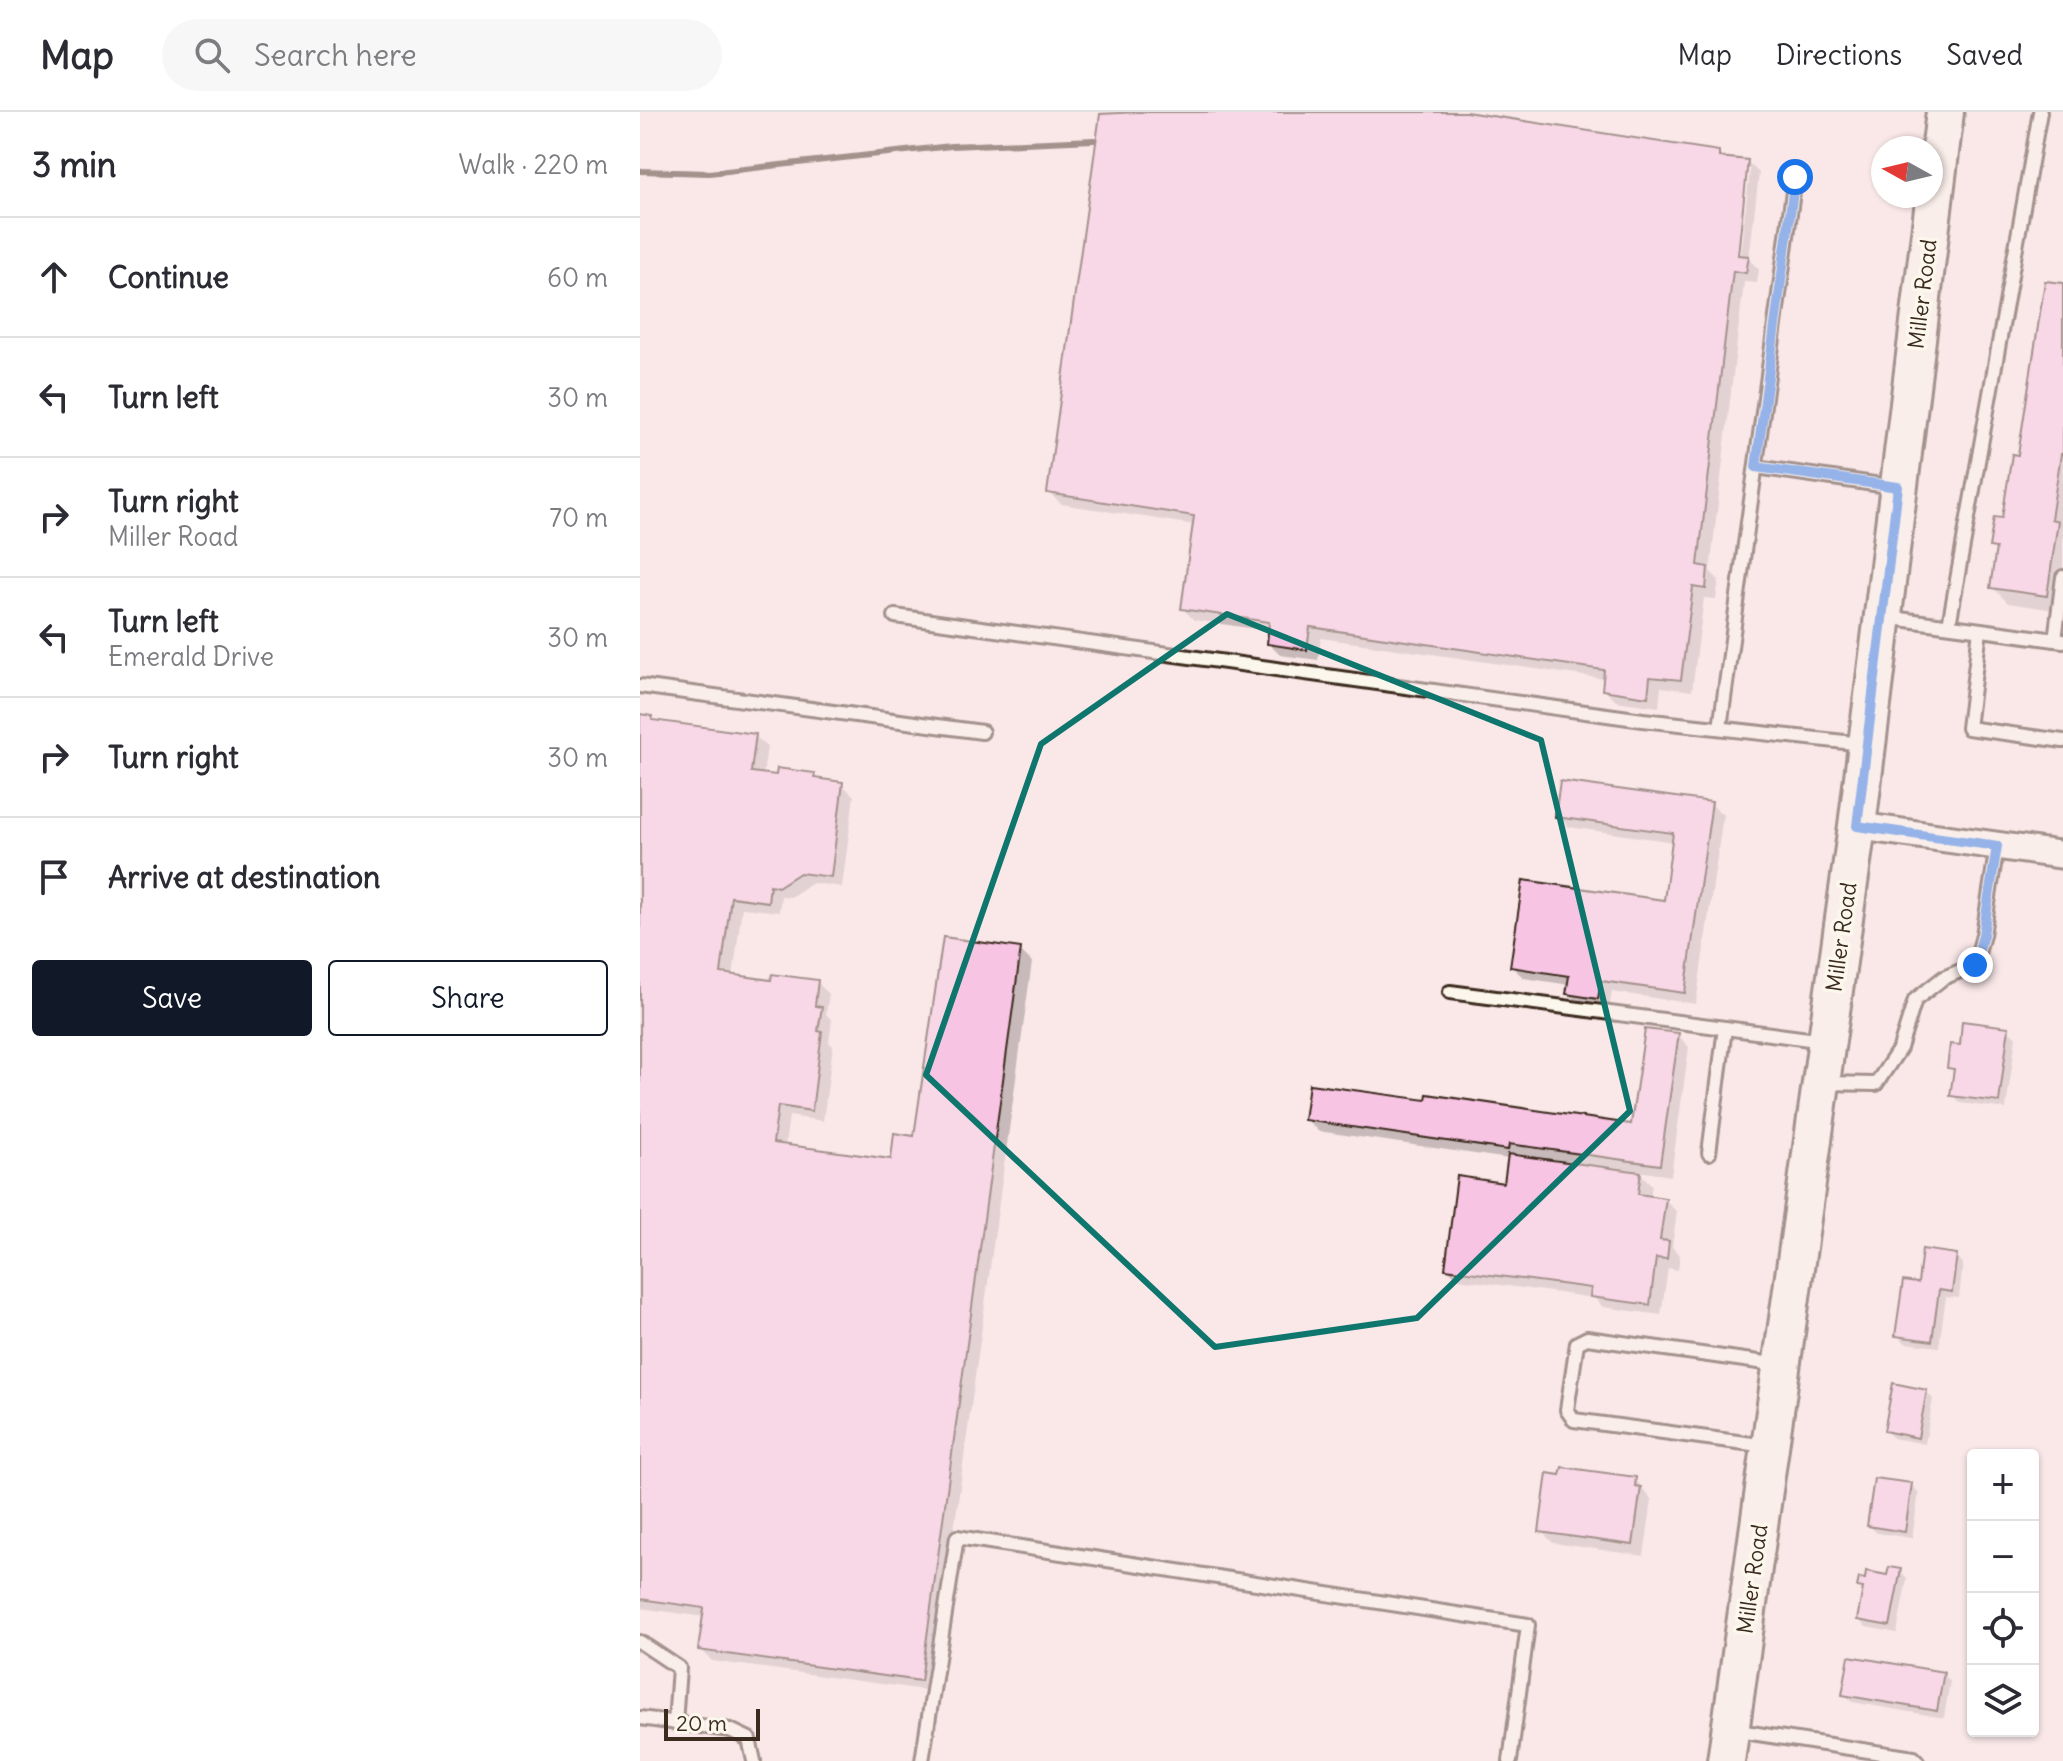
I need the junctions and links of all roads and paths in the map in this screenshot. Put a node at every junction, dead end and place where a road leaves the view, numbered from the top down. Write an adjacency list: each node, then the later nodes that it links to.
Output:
1 (1945, 112): 5 (street, Miller Road)
2 (2040, 112): 9 (lane)
3 (1795, 177): 4 (lane)
4 (1756, 467): 5 (lane); 13 (lane)
5 (1898, 487): 8 (street, Miller Road)
6 (2063, 577): 11 (lane)
7 (895, 616): 13 (lane)
8 (1882, 616): 9 (lane); 16 (street, Miller Road)
9 (1949, 625): 10 (lane)
10 (1980, 630): 11 (lane); 15 (lane)
11 (2059, 640)
12 (640, 686): 14 (lane)
13 (1720, 728): 16 (lane)
14 (982, 732)
15 (2063, 741)
16 (1866, 744): 17 (street, Miller Road)
17 (1857, 826): 18 (street); 22 (street, Miller Road)
18 (1997, 846): 19 (street); 23 (lane)
19 (2063, 855)
20 (1450, 992): 21 (lane)
21 (1725, 1028): 22 (lane); 24 (lane)
22 (1827, 1041): 23 (street, Miller Road)
23 (1821, 1083): 25 (street, Miller Road)
24 (1709, 1153)
25 (1782, 1365): 26 (street, Miller Road); 26 (lane)
26 (1770, 1446): 30 (street, Miller Road)
27 (640, 1642): 29 (lane)
28 (640, 1718): 29 (lane)
29 (675, 1723): 31 (lane)
30 (1728, 1745): 34 (lane)
31 (754, 1761)
32 (922, 1761): 33 (lane)
33 (1510, 1761)
34 (1917, 1761)

